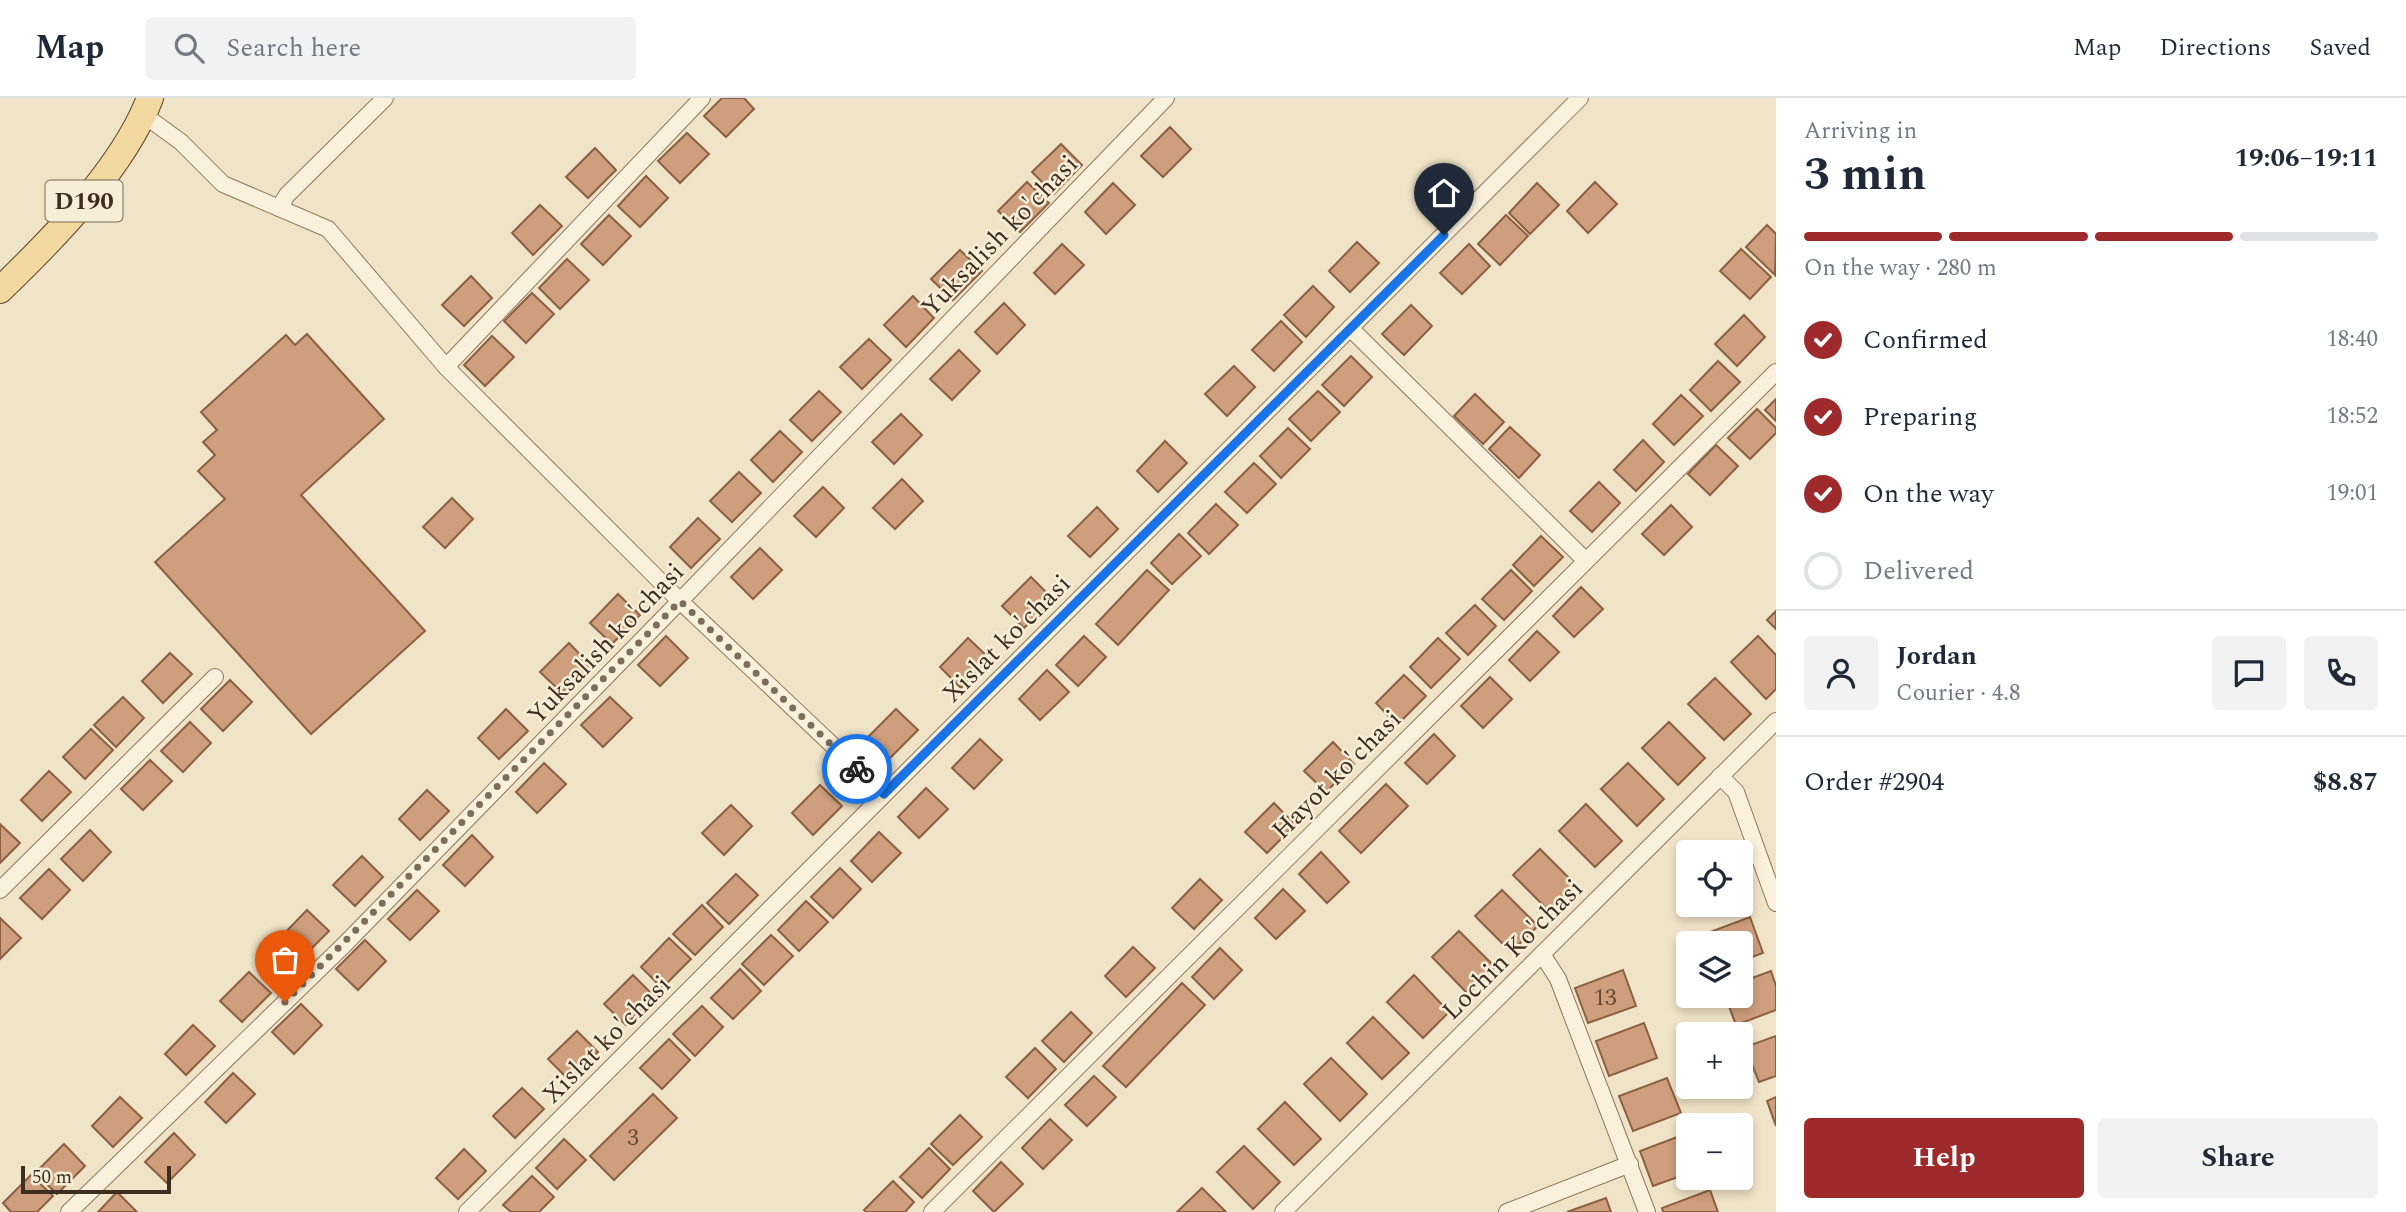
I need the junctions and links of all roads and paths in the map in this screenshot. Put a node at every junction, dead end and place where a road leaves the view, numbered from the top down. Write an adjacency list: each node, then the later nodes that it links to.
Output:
1 (385, 98): 6 (street)
2 (702, 98): 9 (street)
3 (1166, 98): 12 (street, Yuksalish ko'chasi)
4 (1580, 98): 8 (street, Xislat ko'chasi)
5 (147, 107): 6 (street); 7 (main road, D190)
6 (279, 208): 9 (street)
7 (0, 290)
8 (1350, 328): 11 (street); 16 (street, Xislat ko'chasi)
9 (446, 367): 12 (street)
10 (1776, 372): 11 (street, Hayot ko'chasi)
11 (1585, 560): 23 (street, Hayot ko'chasi)
12 (680, 601): 16 (street); 21 (street, Yuksalish ko'chasi)
13 (215, 677): 17 (street)
14 (1776, 721): 15 (street, Lochin Ko'chasi)
15 (1720, 776): 18 (street); 19 (street, Lochin Ko'chasi)
16 (884, 794): 22 (street, Xislat ko'chasi)
17 (0, 890)
18 (1776, 902)
19 (1542, 954): 20 (street); 24 (street, Lochin Ko'chasi)
20 (1630, 1164): 25 (street); 26 (street)
21 (69, 1212)
22 (467, 1212)
23 (932, 1212)
24 (1283, 1212)
25 (1507, 1212)
26 (1647, 1212)

